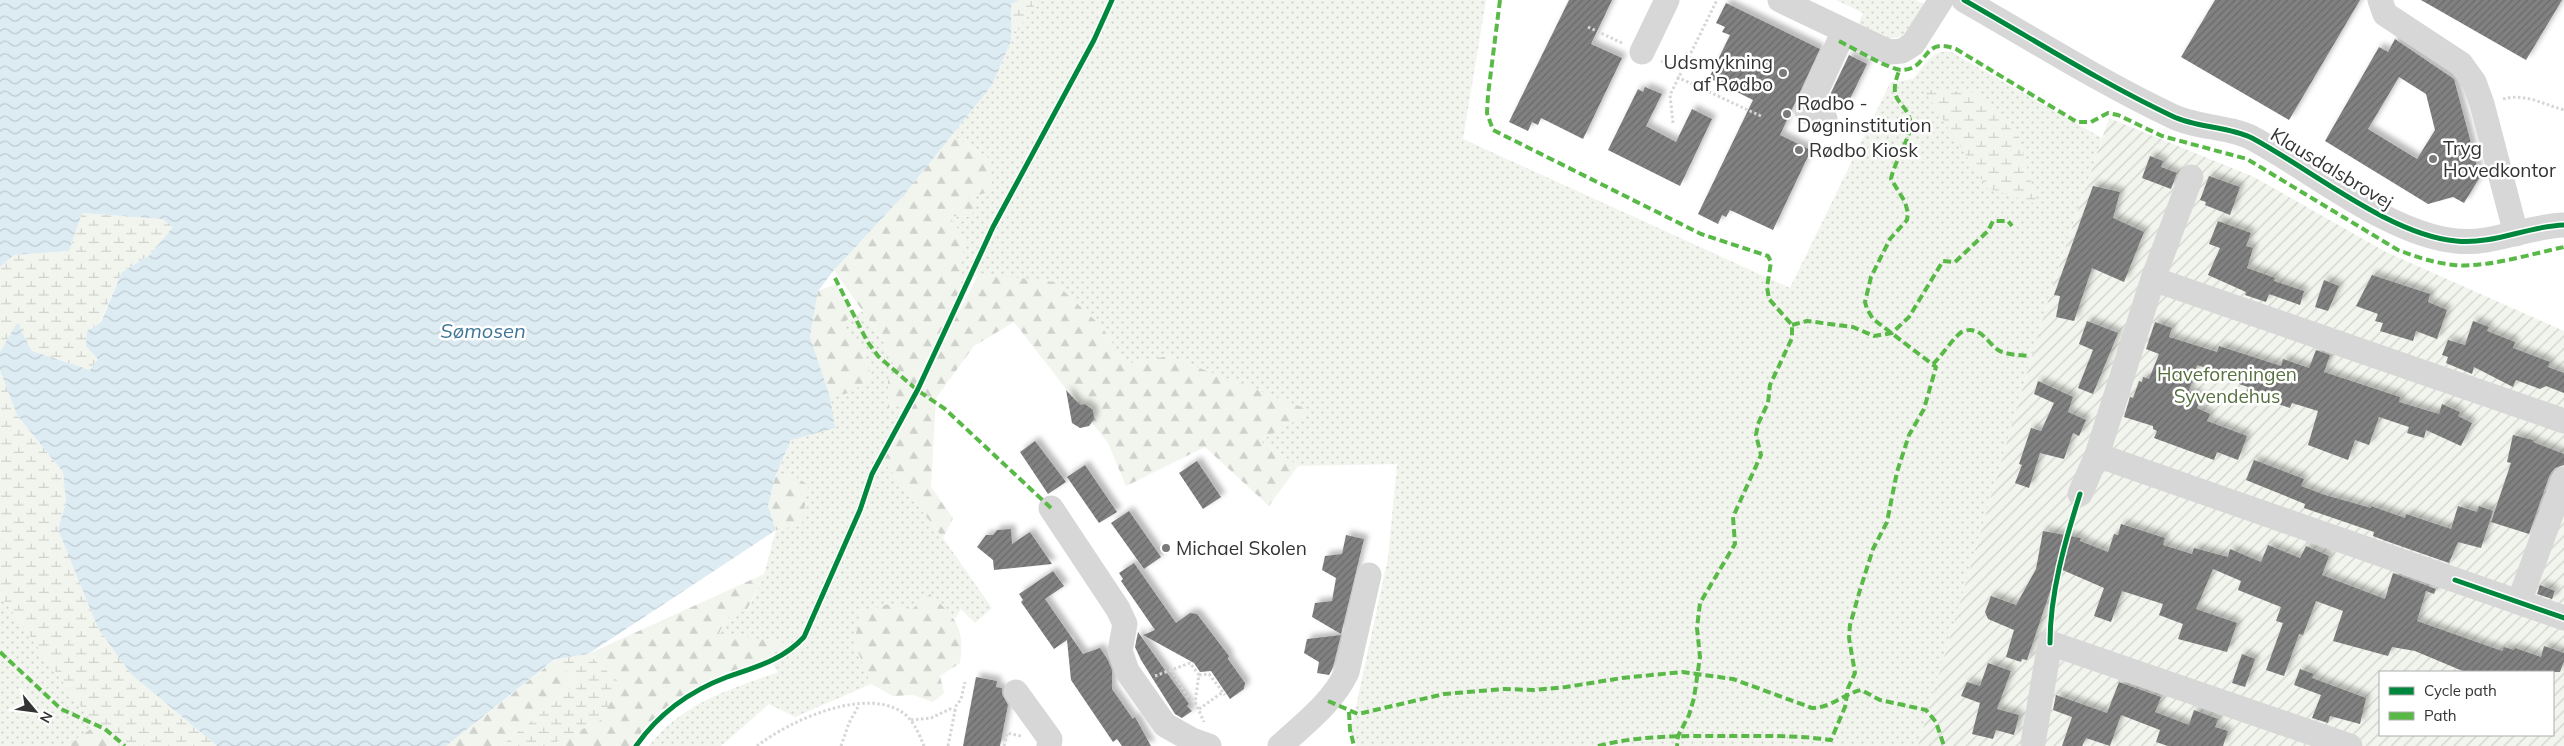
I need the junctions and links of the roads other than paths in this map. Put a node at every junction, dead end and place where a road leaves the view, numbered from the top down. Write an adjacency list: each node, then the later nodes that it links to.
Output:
1 (1668, 0): 7 (street)
2 (1780, 0): 6 (street)
3 (1941, 0): 6 (street)
4 (1964, 0): 11 (street, Klausdalsbrovej)
5 (2380, 0): 11 (street)
6 (1844, 31): 8 (street)
7 (1642, 52)
8 (1825, 119)
9 (2191, 177): 12 (street)
10 (2564, 225): 11 (street, Klausdalsbrovej)
11 (2516, 234)
12 (2153, 279): 13 (street); 14 (street)
13 (2564, 421)
14 (2096, 455): 16 (street); 19 (street)
15 (2564, 479): 19 (street)
16 (2080, 494)
17 (1050, 508): 22 (street)
18 (1369, 575): 25 (street)
19 (2519, 602): 20 (street)
20 (2564, 618)
21 (1016, 692): 24 (street)
22 (1208, 738)
23 (2033, 743): 26 (street)
24 (1049, 746)
25 (1280, 746)
26 (2350, 746)

